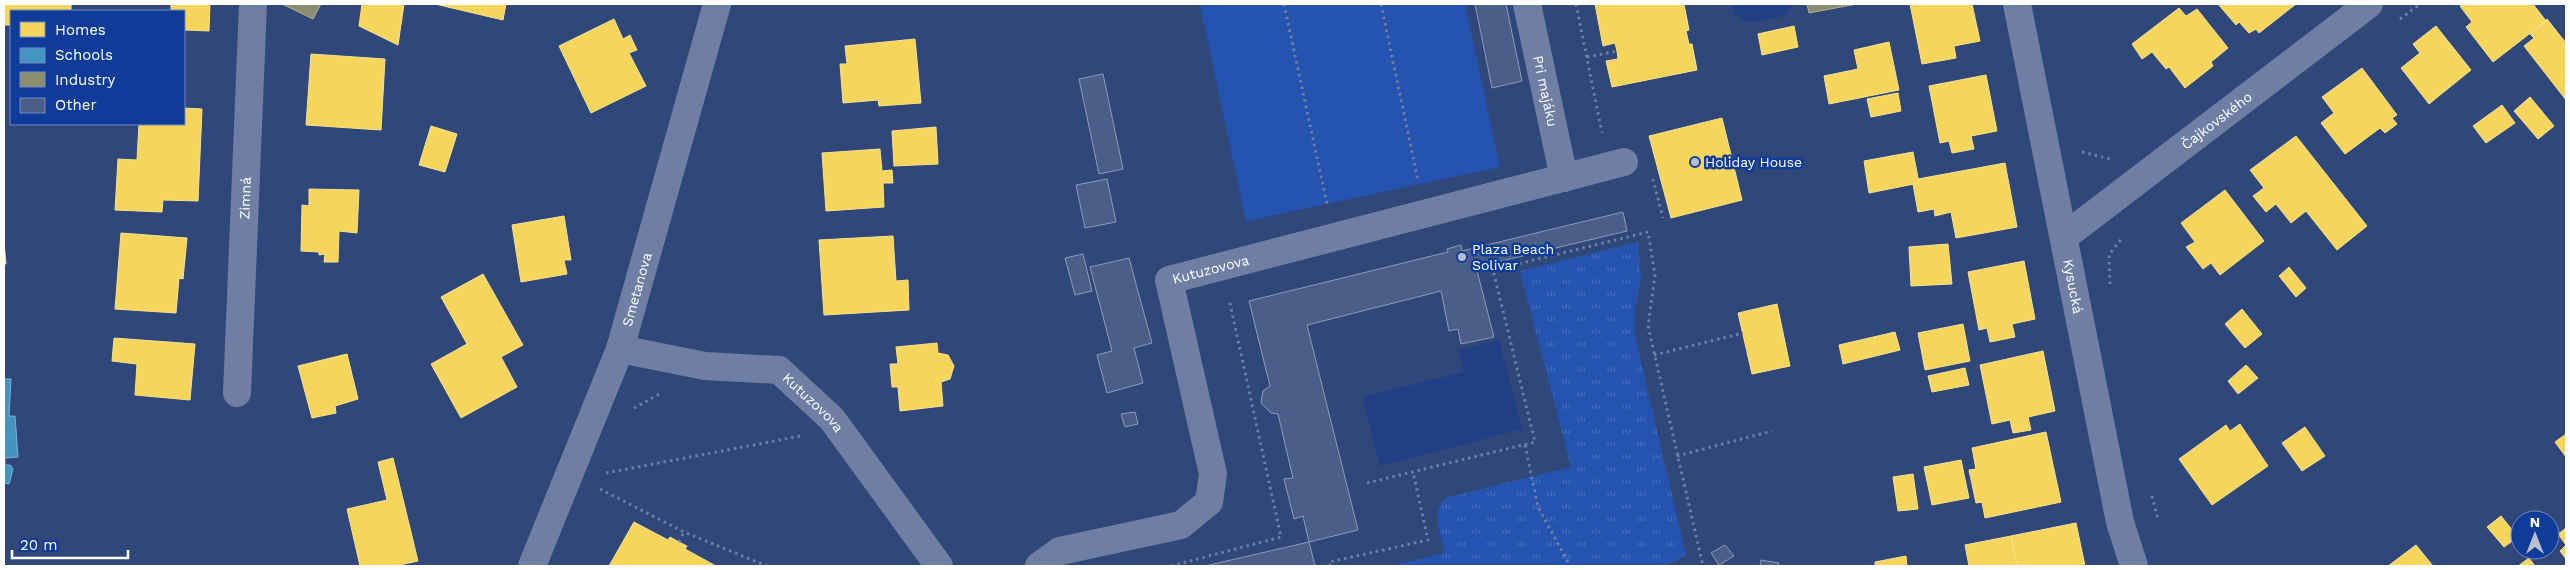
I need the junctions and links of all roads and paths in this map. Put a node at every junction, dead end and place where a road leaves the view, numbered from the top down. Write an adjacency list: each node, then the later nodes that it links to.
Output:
1 (253, 4): 28 (street, Zimná)
2 (717, 4): 25 (street, Smetanova)
3 (1284, 4): 20 (path)
4 (1381, 4): 18 (path)
5 (1527, 4): 17 (street, Pri majáku)
6 (1576, 4): 12 (path)
7 (2017, 4): 21 (street, Kysucká)
8 (2369, 4): 21 (street, Čajkovského)
9 (2420, 4): 10 (path)
10 (2396, 22)
11 (1617, 51): 12 (path)
12 (1586, 57): 13 (path)
13 (1603, 136)
14 (2075, 150): 15 (path)
15 (2112, 160)
16 (1624, 162): 17 (street, Kutuzovova)
17 (1564, 178): 18 (street, Kutuzovova)
18 (1425, 214): 20 (street, Kutuzovova)
19 (2127, 232): 23 (path)
20 (1334, 237): 22 (street, Kutuzovova)
21 (2064, 237): 50 (street, Kysucká)
22 (1222, 266): 45 (street, Kutuzovova); 46 (path)
23 (2110, 285)
24 (1743, 333): 26 (path)
25 (620, 349): 42 (street, Smetanova); 44 (street, Kutuzovova)
26 (1654, 355): 32 (path); 33 (path)
27 (667, 389): 29 (path)
28 (237, 393)
29 (629, 411)
30 (1772, 431): 33 (path)
31 (808, 435): 35 (path)
32 (1525, 445): 34 (path); 48 (path)
33 (1677, 456): 49 (path)
34 (1413, 472): 36 (path); 47 (path)
35 (603, 474)
36 (1366, 483)
37 (597, 488): 40 (path)
38 (2151, 490): 39 (path)
39 (2160, 528)
40 (684, 532): 41 (path); 43 (path)
41 (679, 542)
42 (532, 566)
43 (766, 566)
44 (939, 566)
45 (1039, 566)
46 (1170, 566)
47 (1330, 566)
48 (1570, 566)
49 (1703, 566)
50 (2134, 566)

